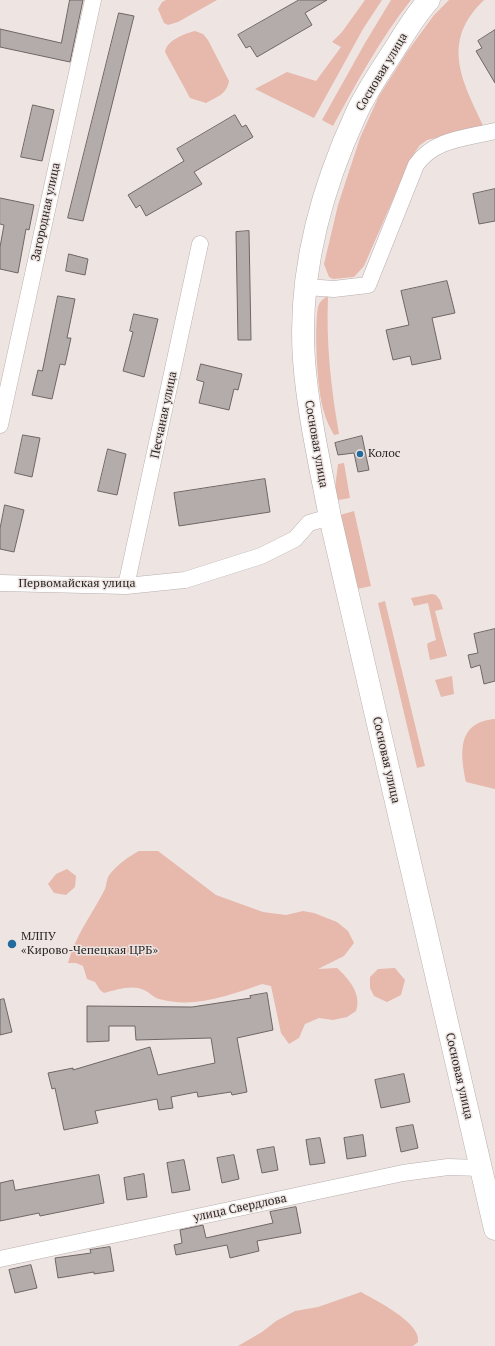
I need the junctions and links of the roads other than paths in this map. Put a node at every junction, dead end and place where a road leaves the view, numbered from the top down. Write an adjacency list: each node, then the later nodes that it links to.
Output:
1 (93, 0): 6 (street, Загородная улица)
2 (429, 0): 5 (street, Сосновая улица)
3 (495, 131): 5 (street)
4 (200, 244): 10 (street, Песчаная улица)
5 (306, 287): 8 (street, Сосновая улица)
6 (3, 400): 7 (street, Загородная улица)
7 (0, 425)
8 (330, 517): 10 (street, Первомайская улица); 11 (street, Сосновая улица)
9 (0, 583): 10 (street, Первомайская улица)
10 (126, 586)
11 (481, 1168): 12 (street, Сосновая улица); 13 (street, улица Свердлова)
12 (495, 1229)
13 (0, 1259)

